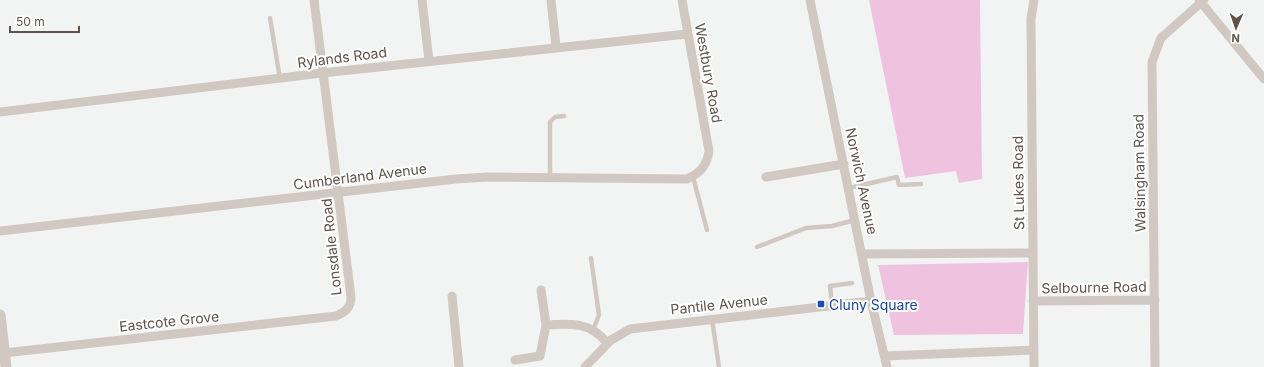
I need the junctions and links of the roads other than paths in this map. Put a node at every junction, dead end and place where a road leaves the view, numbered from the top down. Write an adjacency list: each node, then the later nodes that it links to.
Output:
1 (314, 0): 12 (street, Lonsdale Road)
2 (422, 0): 11 (street)
3 (551, 0): 10 (street)
4 (682, 0): 9 (street, Westbury Road)
5 (810, 0): 17 (street, Norwich Avenue)
6 (1034, 0): 28 (street, St Lukes Road)
7 (1202, 1): 14 (street); 34 (street, Walsingham Road)
8 (270, 18): 13 (lane)
9 (687, 34): 10 (street, Rylands Road); 18 (street, Westbury Road)
10 (556, 47): 11 (street, Rylands Road)
11 (428, 61): 12 (street, Rylands Road)
12 (322, 73): 13 (street, Rylands Road); 23 (street, Lonsdale Road)
13 (280, 79): 15 (street, Rylands Road)
14 (1264, 79)
15 (0, 112)
16 (564, 116): 19 (lane)
17 (844, 164): 20 (street); 22 (street, Norwich Avenue)
18 (693, 177): 19 (street, Cumberland Avenue); 25 (lane)
19 (550, 178): 23 (street, Cumberland Avenue)
20 (766, 178)
21 (920, 184): 22 (lane)
22 (849, 188): 24 (street, Norwich Avenue)
23 (340, 193): 26 (street, Cumberland Avenue); 39 (street, Lonsdale Road)
24 (855, 220): 27 (lane); 29 (street, Norwich Avenue)
25 (707, 230)
26 (0, 231)
27 (757, 247)
28 (1033, 253): 29 (street); 36 (street, St Lukes Road)
29 (863, 254): 35 (street, Norwich Avenue)
30 (591, 258): 42 (lane)
31 (852, 283): 37 (lane)
32 (542, 290): 41 (street)
33 (452, 296): 49 (street)
34 (1155, 300): 36 (street, Selbourne Road); 54 (street, Walsingham Road)
35 (871, 301): 37 (street, Pantile Avenue); 46 (street, Norwich Avenue)
36 (1033, 301): 44 (street, St Lukes Road)
37 (832, 306): 40 (street, Pantile Avenue)
38 (0, 315): 45 (street)
39 (336, 316): 45 (street, Eastcote Grove)
40 (712, 319): 43 (street, Pantile Avenue); 51 (lane)
41 (546, 325): 42 (street); 47 (street)
42 (593, 330): 43 (street)
43 (607, 343): 50 (street, Pantile Avenue)
44 (1034, 350): 46 (street); 53 (street, St Lukes Road)
45 (4, 353): 48 (street)
46 (885, 356): 52 (street, Norwich Avenue)
47 (515, 360)
48 (6, 367)
49 (459, 367)
50 (585, 367)
51 (718, 367)
52 (887, 367)
53 (1034, 367)
54 (1156, 367)

